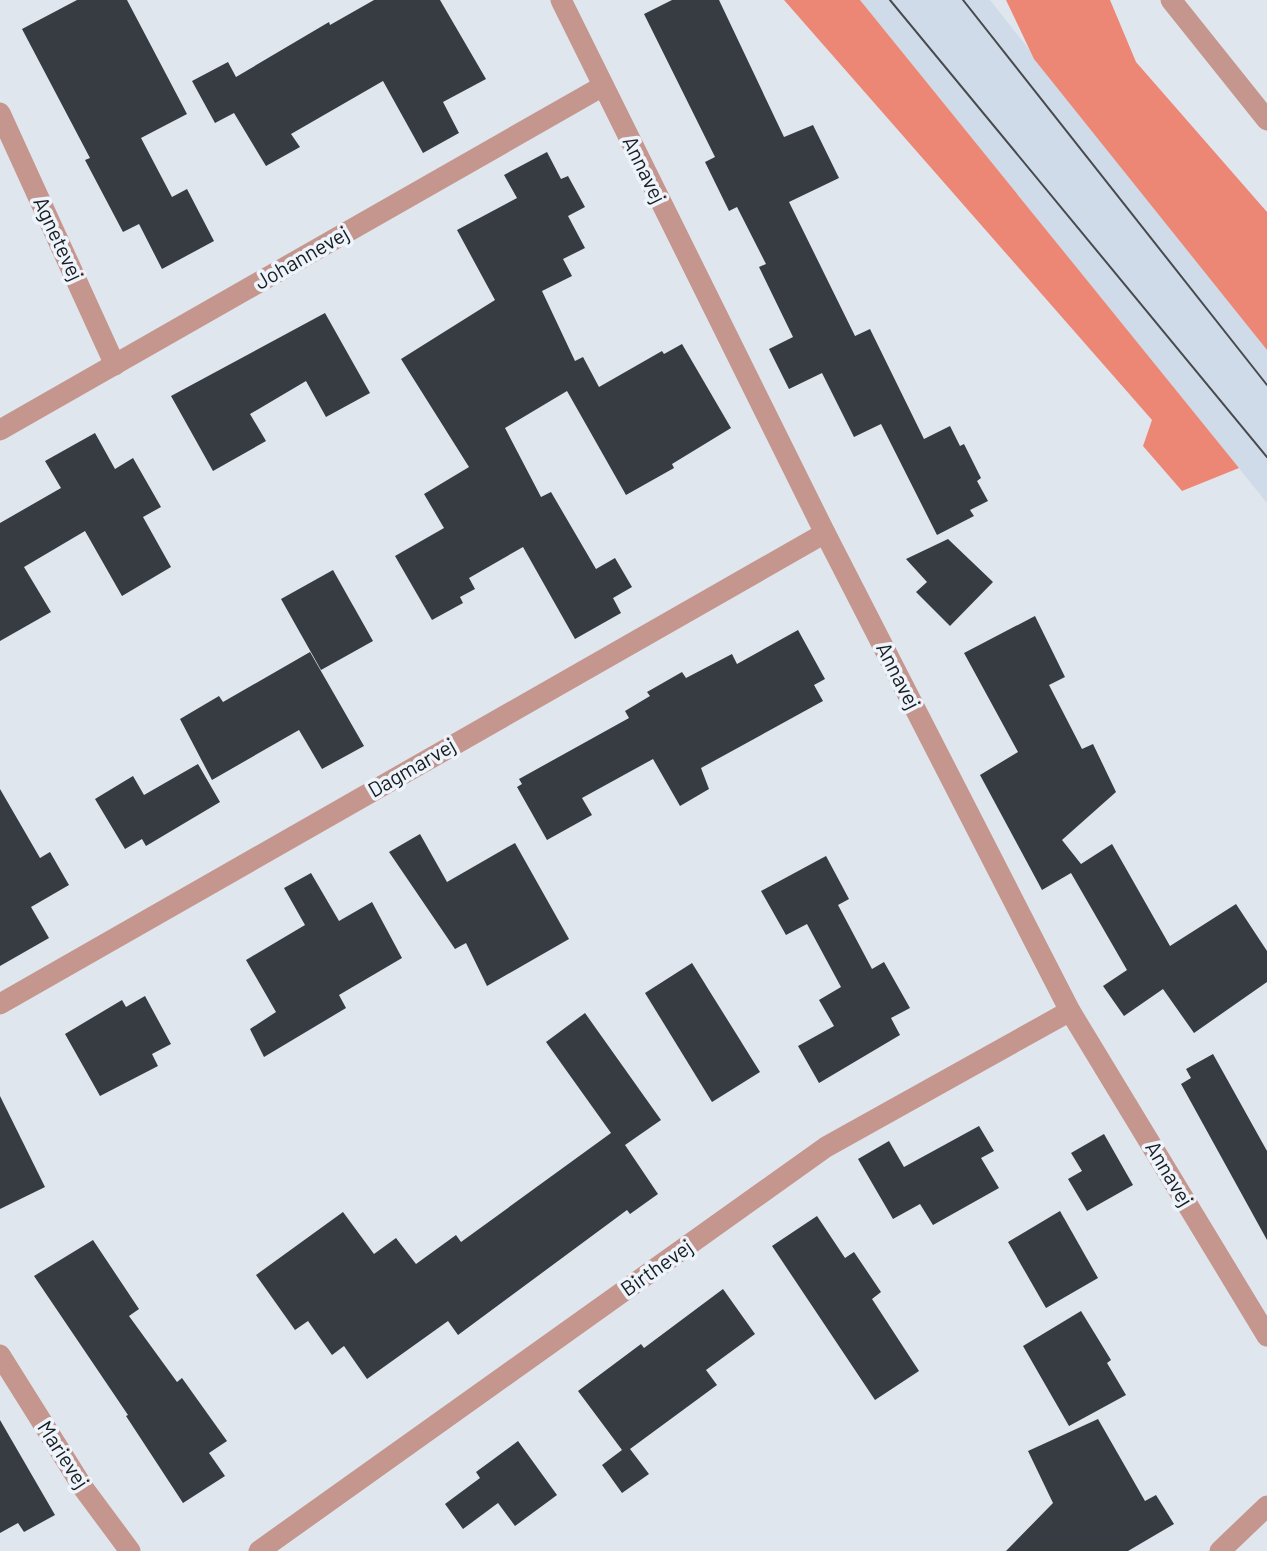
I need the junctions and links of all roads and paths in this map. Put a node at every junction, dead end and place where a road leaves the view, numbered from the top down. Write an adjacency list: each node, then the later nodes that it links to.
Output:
1 (561, 0): 3 (street, Annavej)
2 (1171, 0): 5 (street)
3 (603, 86): 6 (street, Johannevej); 8 (street, Annavej)
4 (0, 113): 6 (street, Agnetevej)
5 (1267, 120)
6 (115, 365): 7 (street, Johannevej)
7 (0, 430)
8 (825, 533): 9 (street, Dagmarvej); 10 (street, Annavej)
9 (0, 1004)
10 (1070, 1011): 11 (street, Annavej); 15 (street, Birthevej)
11 (1267, 1336)
12 (0, 1355): 14 (street, Marievej)
13 (1267, 1506): 16 (street)
14 (130, 1551)
15 (259, 1551)
16 (1220, 1551)

